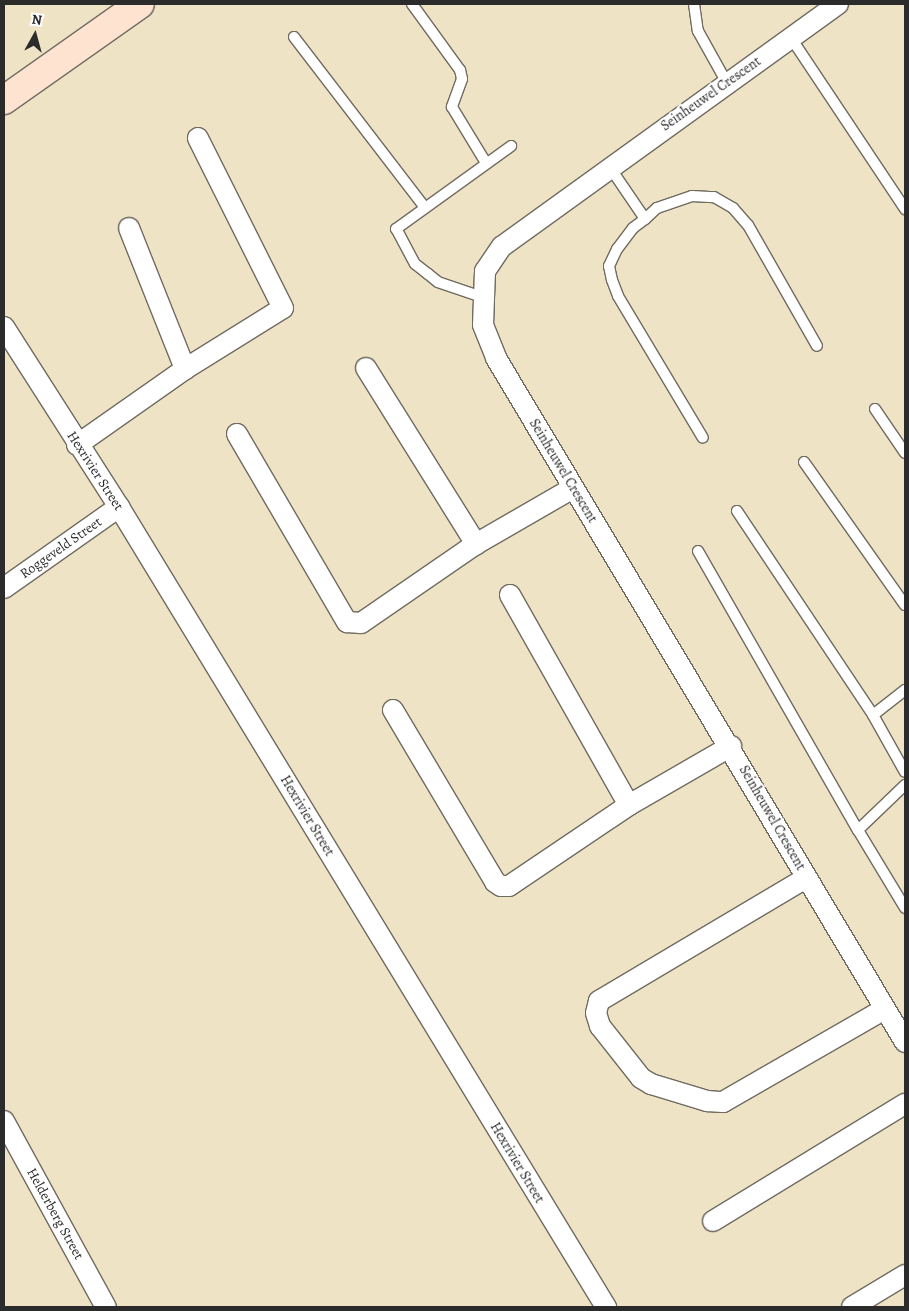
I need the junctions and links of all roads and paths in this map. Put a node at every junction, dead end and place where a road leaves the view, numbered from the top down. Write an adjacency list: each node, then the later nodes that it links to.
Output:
1 (140, 4): 8 (street)
2 (412, 4): 11 (lane)
3 (694, 4): 7 (lane)
4 (838, 4): 6 (street, Seinheuwel Crescent)
5 (294, 37): 13 (lane)
6 (791, 38): 7 (street, Seinheuwel Crescent); 14 (lane)
7 (728, 84): 12 (street, Seinheuwel Crescent)
8 (4, 100)
9 (198, 138): 21 (street)
10 (511, 146): 11 (lane)
11 (486, 163): 13 (lane)
12 (608, 166): 15 (lane); 17 (street, Seinheuwel Crescent)
13 (425, 208): 17 (lane)
14 (905, 209)
15 (645, 219): 19 (lane); 24 (lane)
16 (129, 228): 21 (street)
17 (482, 296): 28 (street, Seinheuwel Crescent)
18 (4, 327): 25 (street, Hexrivier Street)
19 (816, 346)
20 (366, 368): 31 (street)
21 (186, 369): 25 (street)
22 (875, 409): 26 (lane)
23 (237, 434): 31 (street)
24 (703, 438)
25 (77, 445): 29 (street, Hexrivier Street)
26 (905, 453)
27 (804, 462): 35 (lane)
28 (573, 488): 31 (street); 39 (street, Seinheuwel Crescent)
29 (119, 507): 33 (street, Roggeveld Street); 53 (street, Hexrivier Street)
30 (737, 511): 38 (lane)
31 (476, 544)
32 (698, 551): 43 (lane)
33 (4, 588)
34 (510, 595): 42 (street)
35 (905, 606)
36 (905, 690): 38 (lane)
37 (393, 710): 42 (street)
38 (873, 715): 40 (lane)
39 (730, 746): 42 (street); 44 (street, Seinheuwel Crescent)
40 (905, 772)
41 (905, 785): 43 (lane)
42 (629, 805)
43 (858, 830): 45 (lane)
44 (806, 878): 46 (street, Seinheuwel Crescent); 46 (street)
45 (905, 908)
46 (885, 1009): 47 (street, Seinheuwel Crescent)
47 (905, 1042)
48 (905, 1104): 50 (street)
49 (4, 1121): 52 (street, Helderberg Street)
50 (713, 1221)
51 (905, 1275): 54 (street)
52 (106, 1307)
53 (606, 1307)
54 (852, 1307)

